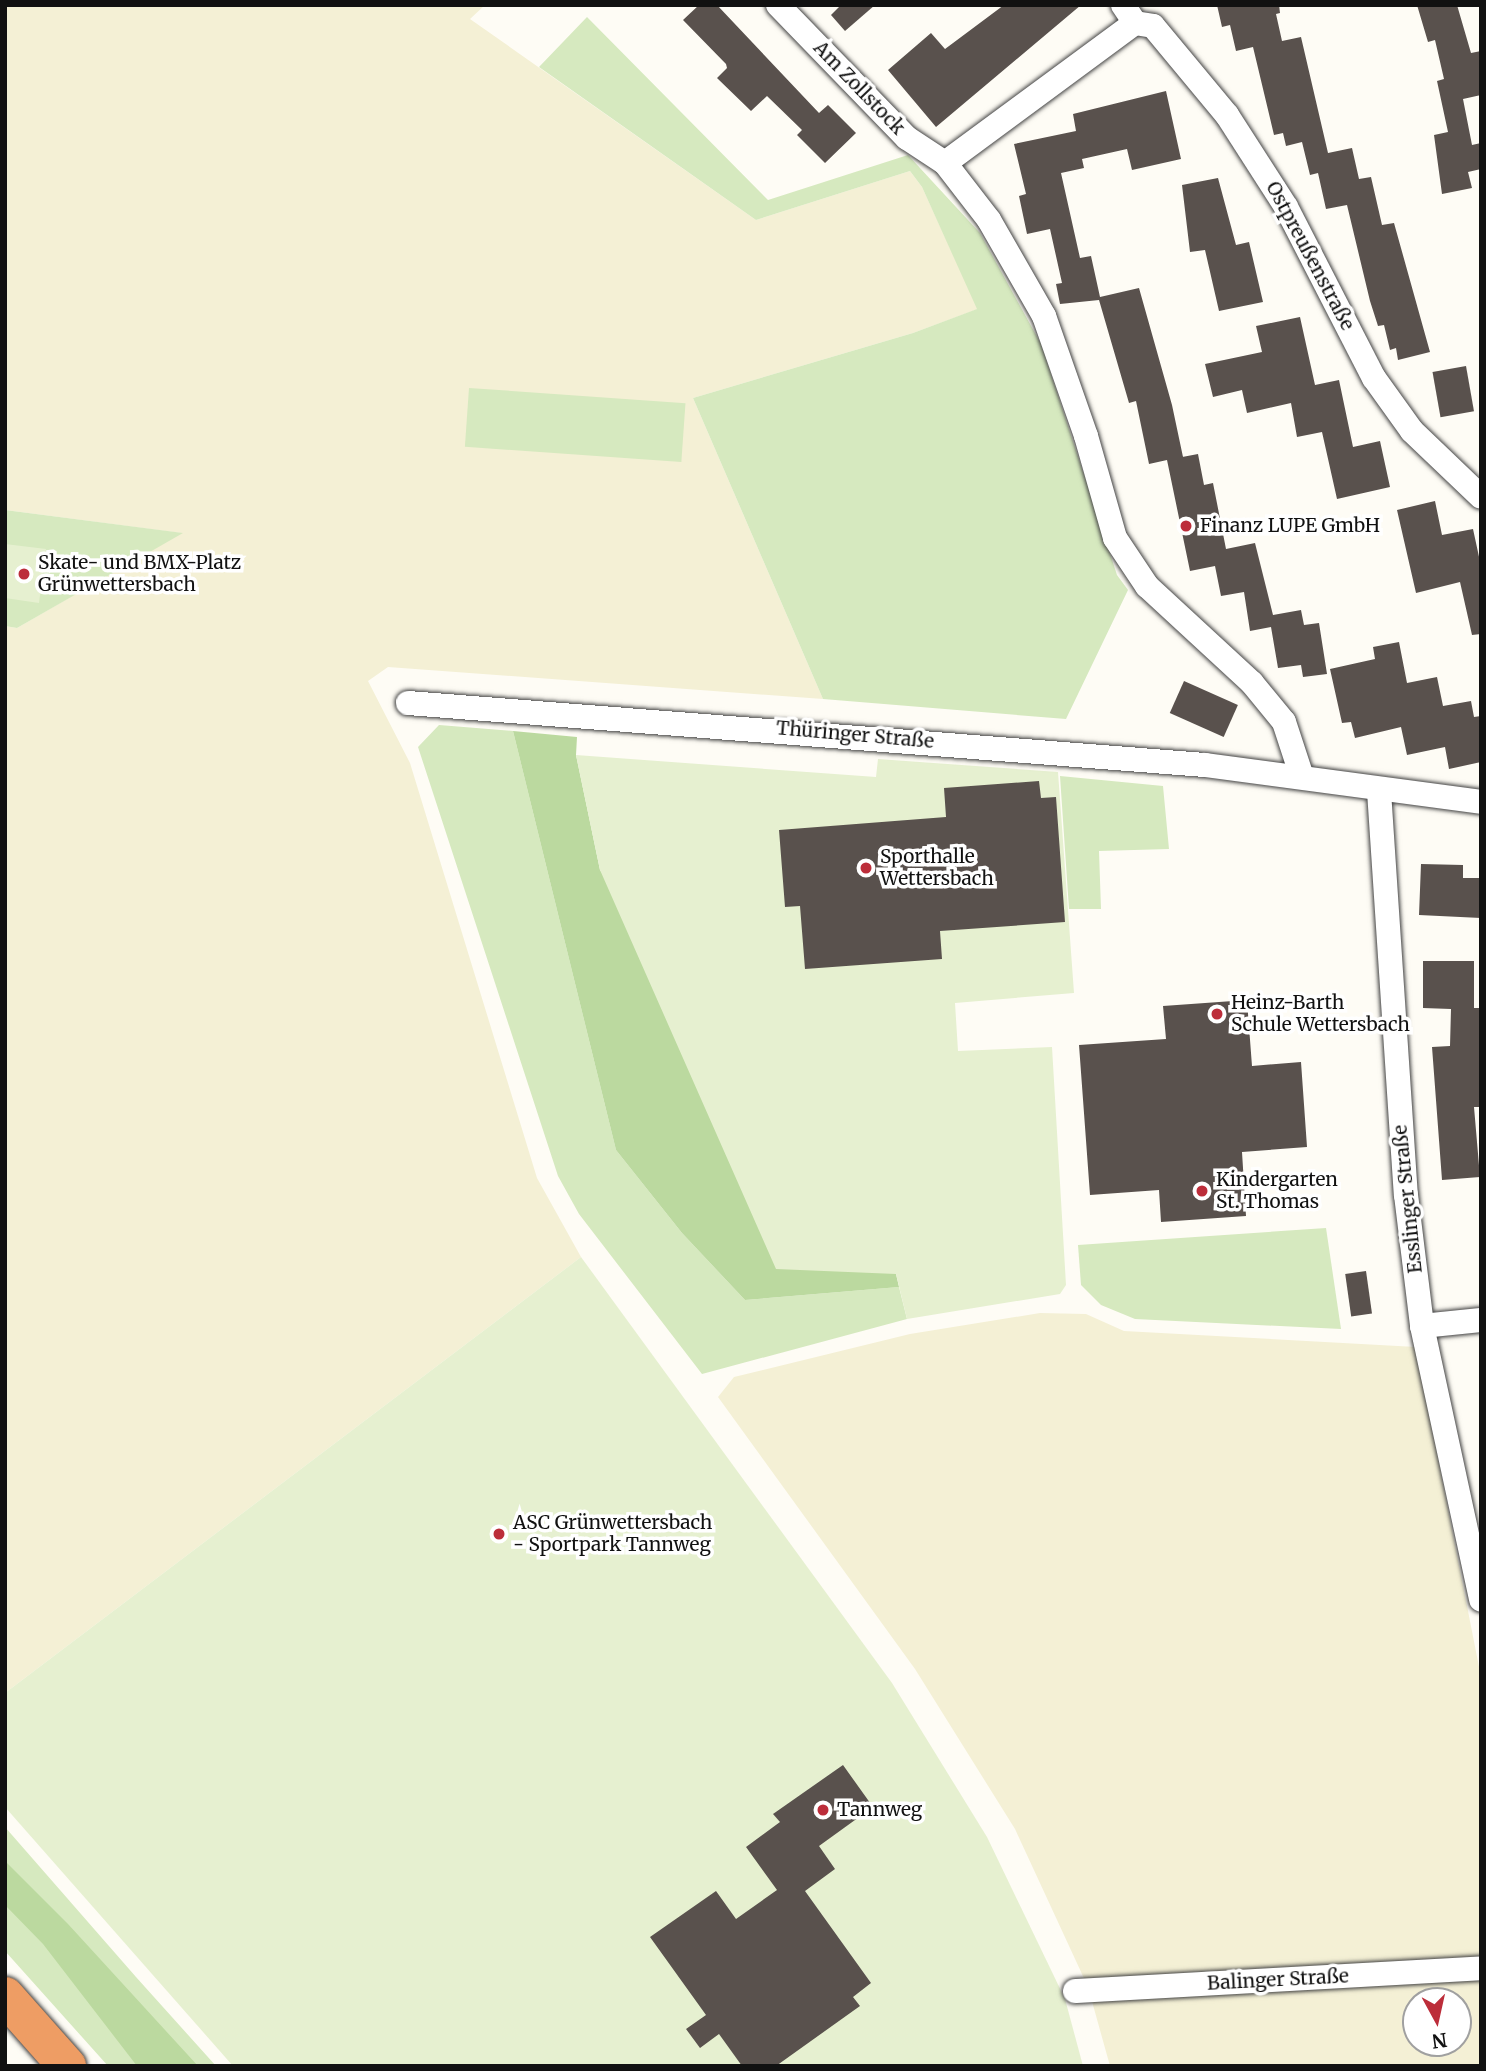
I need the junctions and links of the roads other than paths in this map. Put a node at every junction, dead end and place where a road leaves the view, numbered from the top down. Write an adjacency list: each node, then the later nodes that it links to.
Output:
1 (778, 5): 3 (street, Am Zollstock)
2 (1129, 14): 3 (street, Ostpreußenstraße); 4 (street, Ostpreußenstraße)
3 (945, 163): 6 (street)
4 (1481, 497)
5 (408, 703): 6 (street, Thüringer Straße)
6 (1301, 774): 7 (street, Thüringer Straße)
7 (1379, 791): 8 (street, Thüringer Straße); 10 (street, Esslinger Straße)
8 (1481, 802)
9 (1481, 1320): 10 (street)
10 (1422, 1326): 11 (street, Esslinger Straße)
11 (1481, 1600)
12 (1481, 1968): 13 (street, Balinger Straße)
13 (1075, 1991)
14 (5, 1996): 15 (highway)
15 (68, 2066)

